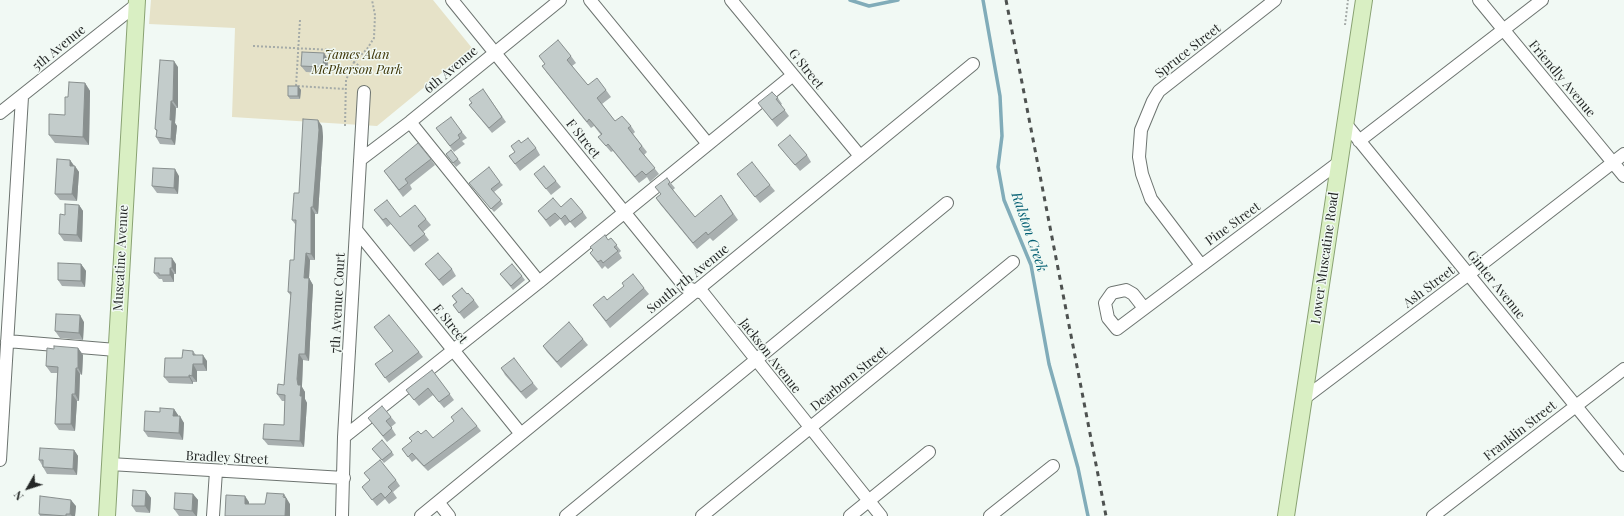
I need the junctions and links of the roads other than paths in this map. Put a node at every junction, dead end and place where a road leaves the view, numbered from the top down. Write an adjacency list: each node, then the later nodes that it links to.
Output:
1 (452, 0): 11 (street, F Street)
2 (560, 0): 11 (street, 6th Avenue)
3 (590, 0): 20 (street)
4 (732, 0): 13 (street, G Street)
5 (1275, 0): 31 (street, Spruce Street)
6 (1364, 0): 18 (main road, Lower Muscatine Road)
7 (1479, 0): 10 (street, Friendly Avenue)
8 (1542, 0): 10 (street)
9 (136, 3): 15 (street, 5th Avenue); 37 (main road, Muscatine Avenue)
10 (1503, 30): 19 (street); 24 (street, Friendly Avenue)
11 (494, 52): 17 (street, 6th Avenue); 28 (street, F Street)
12 (972, 64): 22 (street, South 7th Avenue)
13 (793, 75): 20 (street); 22 (street, G Street)
14 (364, 92): 23 (street, 7th Avenue Court)
15 (22, 97): 16 (street, 5th Avenue); 36 (street)
16 (0, 113)
17 (410, 122): 23 (street, 6th Avenue); 33 (street)
18 (1345, 124): 19 (street, Ginter Avenue); 25 (main road, Lower Muscatine Road)
19 (1359, 141): 32 (street, Ginter Avenue)
20 (708, 144): 28 (street)
21 (1624, 154): 24 (street, Ash Street)
22 (860, 156): 34 (street, South 7th Avenue)
23 (360, 160): 29 (street, 7th Avenue Court)
24 (1613, 162): 26 (street, Friendly Avenue); 32 (street, Ash Street)
25 (1338, 163): 31 (street, Pine Street); 41 (main road, Lower Muscatine Road)
26 (1624, 176)
27 (947, 203): 39 (street)
28 (623, 212): 33 (street); 34 (street, F Street)
29 (357, 231): 38 (street, E Street); 45 (street, 7th Avenue Court)
30 (1013, 262): 43 (street, Dearborn Street)
31 (1201, 265): 35 (street, Pine Street)
32 (1469, 274): 41 (street, Ash Street); 42 (street, Ginter Avenue)
33 (539, 282): 38 (street)
34 (696, 291): 39 (street, Jackson Avenue); 44 (street, South 7th Avenue)
35 (1144, 308)
36 (7, 341): 37 (street); 47 (street)
37 (116, 350): 48 (main road, Muscatine Avenue)
38 (453, 351): 44 (street, E Street); 45 (street)
39 (755, 359): 43 (street, Jackson Avenue); 60 (street)
40 (1624, 369): 42 (street, Franklin Street)
41 (1306, 397): 65 (main road, Lower Muscatine Road)
42 (1576, 405): 49 (street, Ginter Avenue); 66 (street, Franklin Street)
43 (810, 429): 53 (street, Jackson Avenue); 61 (street, Dearborn Street)
44 (521, 434): 54 (street, South 7th Avenue)
45 (344, 437): 52 (street, 7th Avenue Court)
46 (929, 452): 53 (street)
47 (0, 460)
48 (110, 464): 51 (street, Bradley Street); 55 (main road, Muscatine Avenue)
49 (1624, 465)
50 (1053, 466): 64 (street)
51 (216, 471): 52 (street, Bradley Street); 56 (street)
52 (344, 478): 57 (street, 7th Avenue Court)
53 (869, 501): 62 (street); 63 (street, Jackson Avenue)
54 (438, 502): 58 (street, South 7th Avenue); 59 (street)
55 (107, 516)
56 (213, 516)
57 (342, 516)
58 (421, 516)
59 (449, 516)
60 (566, 516)
61 (702, 516)
62 (850, 516)
63 (881, 516)
64 (990, 516)
65 (1286, 516)
66 (1433, 516)

